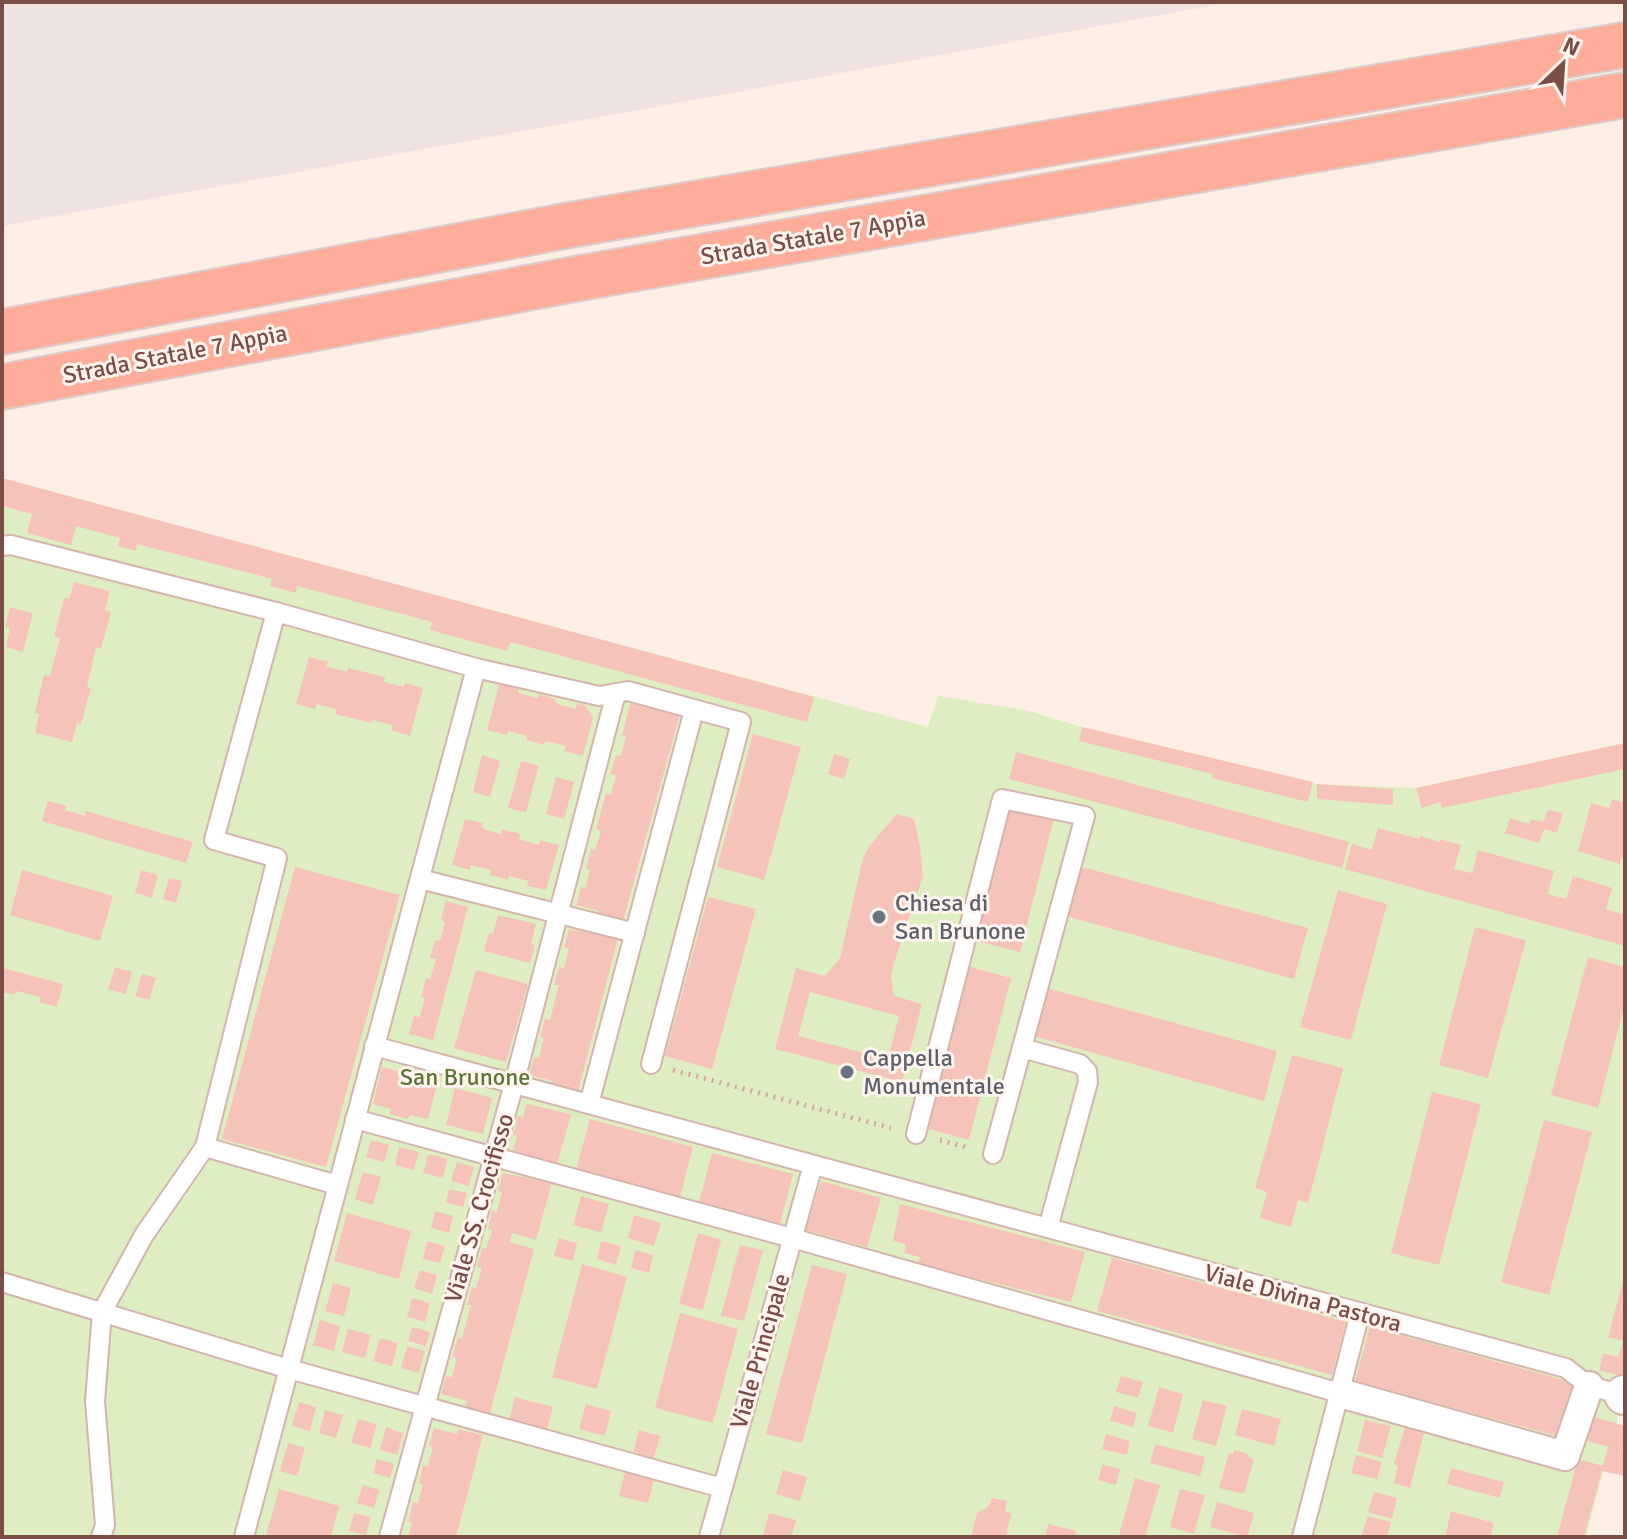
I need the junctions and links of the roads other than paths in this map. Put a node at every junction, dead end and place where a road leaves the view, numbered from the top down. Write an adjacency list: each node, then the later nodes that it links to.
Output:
1 (1625, 45): 3 (highway)
2 (1625, 95): 4 (highway, Strada Statale 7 Appia)
3 (2, 332)
4 (2, 387)
5 (2, 546): 6 (lane)
6 (276, 612): 7 (lane); 20 (lane)
7 (476, 668): 8 (lane); 10 (lane)
8 (616, 693): 9 (lane); 11 (lane, Viale SS. Crocifisso)
9 (694, 710): 12 (lane); 15 (lane)
10 (420, 879): 11 (lane); 13 (lane)
11 (559, 913): 12 (lane); 16 (lane, Viale SS. Crocifisso)
12 (635, 933): 17 (lane)
13 (374, 1046): 16 (lane, Viale Divina Pastora); 18 (lane)
14 (1022, 1048): 19 (lane); 21 (lane); 25 (lane)
15 (651, 1064)
16 (514, 1084): 17 (lane, Viale Divina Pastora); 22 (lane, Viale SS. Crocifisso)
17 (589, 1104): 23 (lane, Viale Divina Pastora)
18 (355, 1119): 22 (lane); 24 (lane)
19 (916, 1134)
20 (205, 1147): 24 (lane); 28 (lane)
21 (993, 1154)
22 (493, 1156): 26 (lane); 33 (lane, Viale SS. Crocifisso)
23 (813, 1165): 25 (lane, Viale Divina Pastora); 26 (lane, Viale Principale)
24 (337, 1185): 30 (lane)
25 (1048, 1228): 29 (lane, Viale Divina Pastora)
26 (792, 1238): 32 (lane); 34 (lane, Viale Principale)
27 (2, 1282): 28 (lane)
28 (102, 1312): 30 (lane); 35 (lane)
29 (1360, 1313): 31 (lane, Viale Divina Pastora); 32 (lane)
30 (289, 1369): 33 (lane); 36 (lane)
31 (1613, 1392): 32 (street)
32 (1340, 1393): 39 (lane)
33 (424, 1406): 34 (lane); 37 (lane, Viale SS. Crocifisso)
34 (722, 1488): 38 (lane, Viale Principale)
35 (101, 1537)
36 (244, 1537)
37 (389, 1537)
38 (709, 1537)
39 (1302, 1537)

